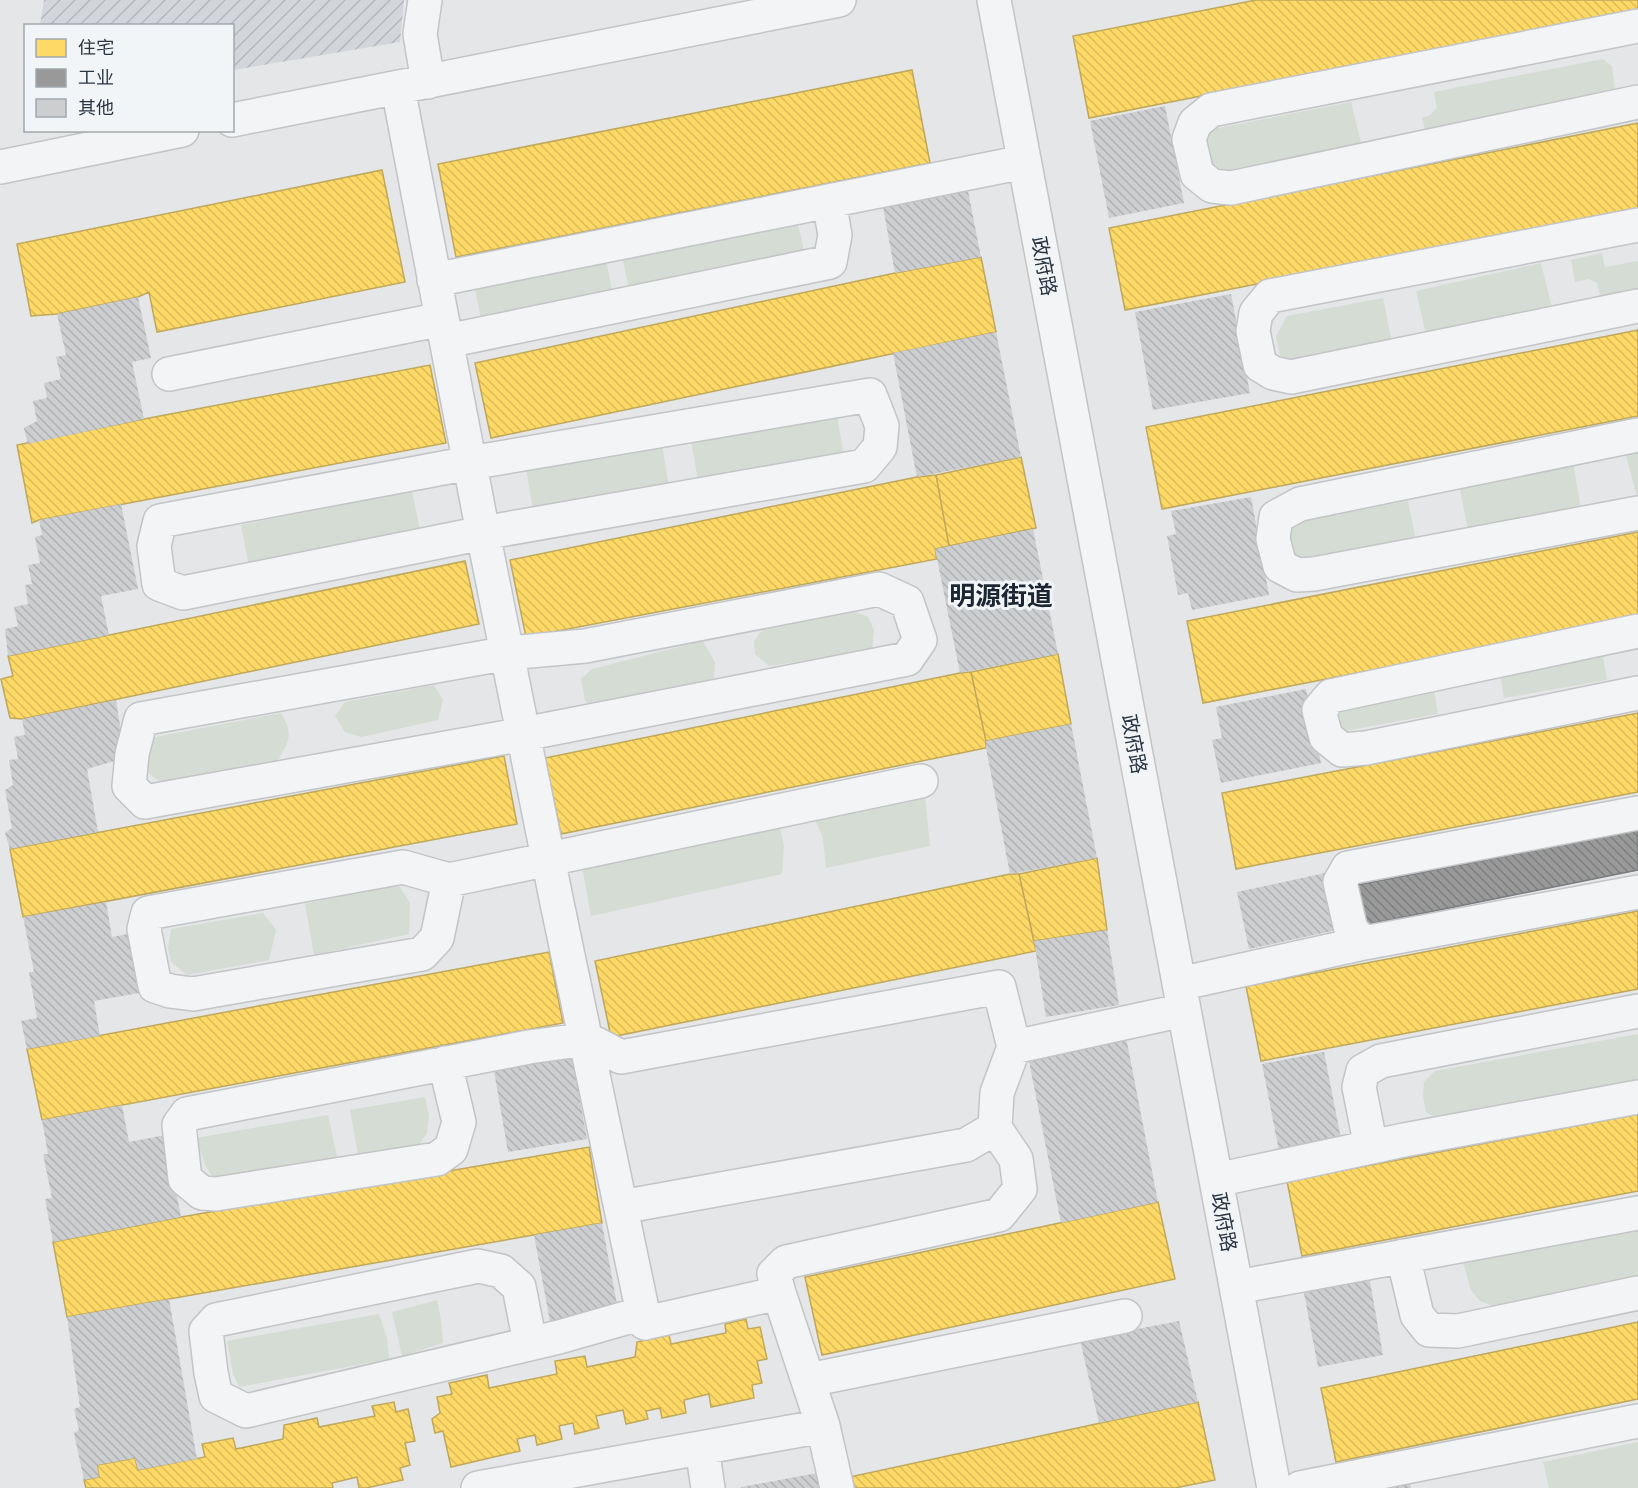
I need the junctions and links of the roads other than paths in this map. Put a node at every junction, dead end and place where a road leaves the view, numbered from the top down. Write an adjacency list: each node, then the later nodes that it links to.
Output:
1 (425, 0): 5 (street)
2 (839, 0): 5 (street)
3 (994, 0): 9 (street, 政府路)
4 (1638, 26): 6 (street)
5 (413, 85): 7 (street); 13 (street)
6 (1638, 102)
7 (234, 120)
8 (172, 132): 10 (street)
9 (1024, 162): 11 (street); 31 (street, 政府路)
10 (0, 167)
11 (829, 201): 13 (street); 15 (street)
12 (1638, 225): 14 (street)
13 (435, 280): 15 (street)
14 (1638, 306)
15 (444, 330): 16 (street); 18 (street)
16 (170, 374)
17 (1638, 435): 19 (street)
18 (470, 463): 20 (street); 20 (street); 20 (street)
19 (1638, 513)
20 (483, 533): 22 (street)
21 (1638, 631): 23 (street)
22 (508, 653): 24 (street); 24 (street); 24 (street)
23 (1638, 693)
24 (524, 734): 27 (street)
25 (921, 781): 27 (street)
26 (1638, 813): 30 (street)
27 (549, 859): 28 (street); 33 (street)
28 (448, 880): 28 (street)
29 (1638, 892): 30 (street)
30 (1364, 943): 31 (street)
31 (1181, 997): 34 (street); 39 (street, 政府路)
32 (1638, 1011): 38 (street)
33 (587, 1039): 34 (street); 35 (street); 40 (street)
34 (1014, 1047): 37 (street)
35 (446, 1063): 35 (street)
36 (1638, 1097): 38 (street)
37 (995, 1128): 40 (street); 44 (street)
38 (1371, 1147): 39 (street)
39 (1216, 1180): 43 (street, 政府路)
40 (621, 1207): 46 (street)
41 (1638, 1213): 42 (street)
42 (1403, 1256): 43 (street); 45 (street)
43 (1237, 1287): 57 (street, 政府路)
44 (779, 1293): 46 (street); 49 (street)
45 (1638, 1293)
46 (643, 1313): 48 (street)
47 (1125, 1316): 49 (street)
48 (530, 1343): 48 (street)
49 (809, 1380): 51 (street)
50 (1638, 1421): 53 (street)
51 (823, 1426): 52 (street); 56 (street)
52 (702, 1448): 54 (street); 55 (street)
53 (1423, 1476): 58 (street)
54 (478, 1488)
55 (708, 1488)
56 (837, 1488)
57 (1274, 1488)
58 (1300, 1488)

